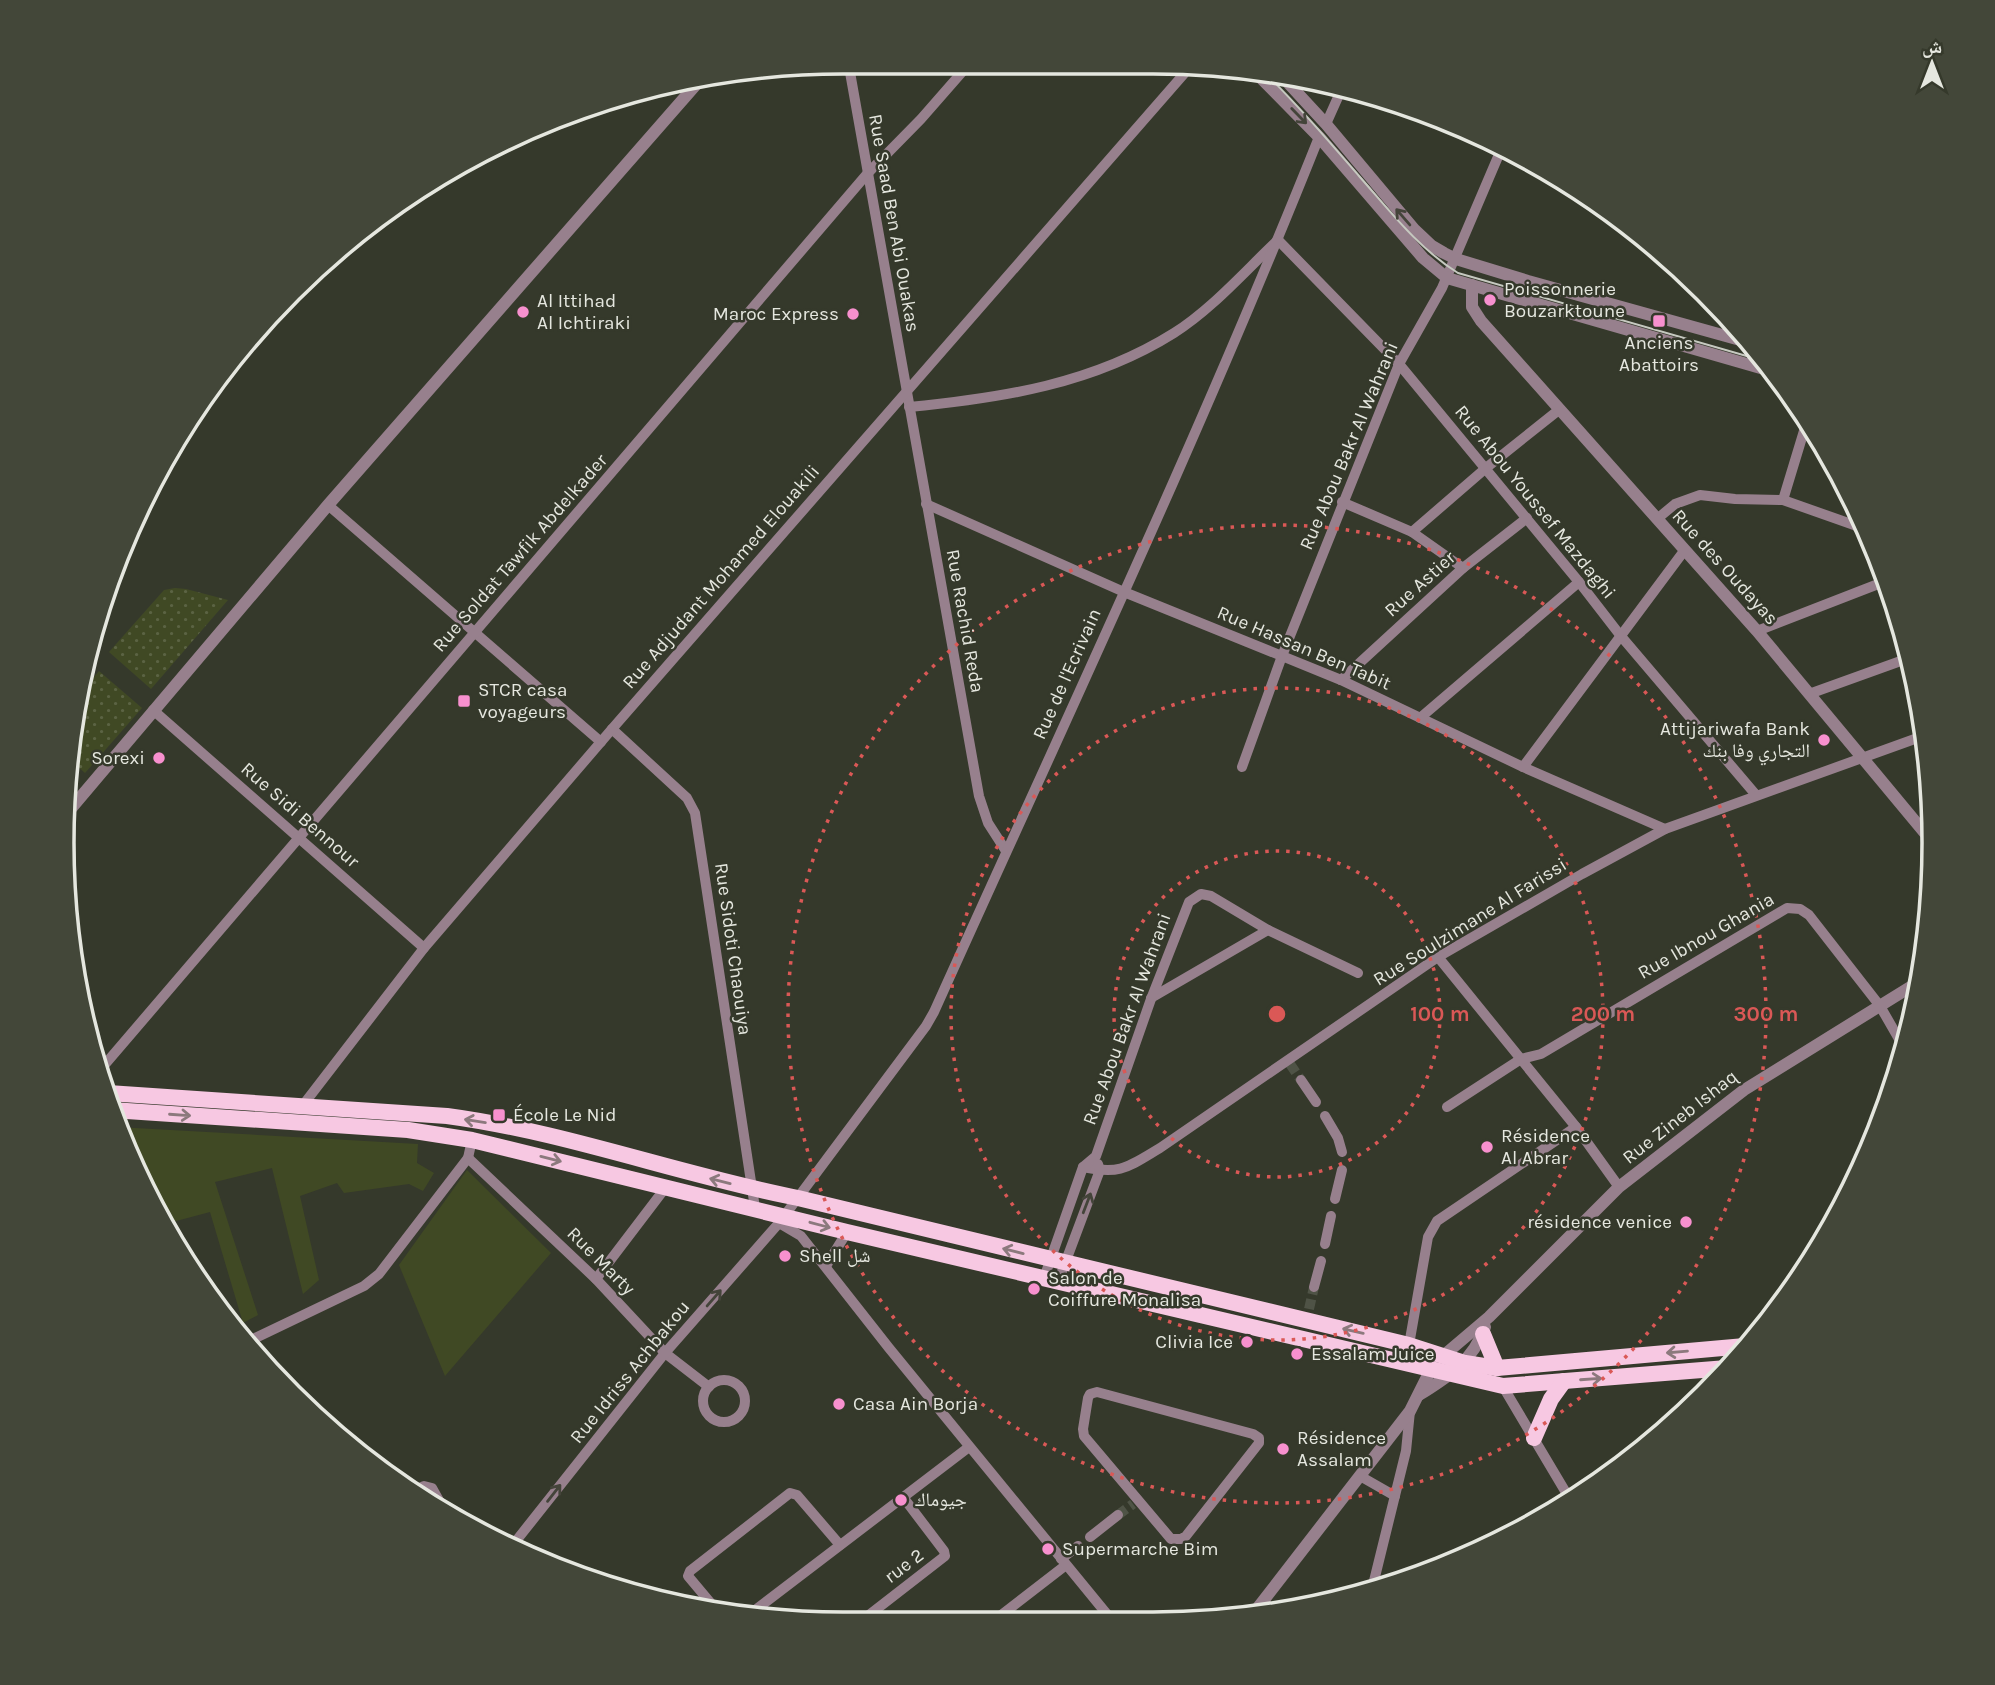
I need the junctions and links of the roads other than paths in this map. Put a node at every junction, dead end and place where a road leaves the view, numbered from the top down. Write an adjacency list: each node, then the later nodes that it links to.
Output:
1 (850, 74): 11 (street, Rue Saad Ben Abi Ouakas)
2 (960, 74): 11 (street, Rue Soldat Tawfik Abdelkader)
3 (1183, 75): 21 (street, Rue Adjudant Mohamed Elouakili)
4 (1265, 82): 9 (street, one-way to 9)
5 (1291, 86): 8 (street)
6 (693, 88): 29 (street)
7 (1338, 97): 8 (street)
8 (1326, 124): 13 (street, one-way to 8)
9 (1319, 137): 12 (street, Rue de l'Ecrivain); 14 (street)
10 (1499, 156): 13 (street, Rue Abou Bakr Al Wahrani)
11 (867, 174): 21 (street, Rue Saad Ben Abi Ouakas); 40 (street, Rue Soldat Tawfik Abdelkader)
12 (1278, 240): 19 (street, Rue Abou Youssef Mazdaghi); 22 (street); 38 (street, Rue de l'Ecrivain)
13 (1456, 259): 14 (street, Rue Abou Bakr Al Wahrani); 18 (street)
14 (1447, 278): 15 (street); 19 (street, Rue Abou Bakr Al Wahrani)
15 (1472, 285): 16 (street); 17 (street, Rue des Oudayas)
16 (1485, 289): 17 (street); 20 (street)
17 (1481, 321): 23 (street, Rue des Oudayas)
18 (1734, 339)
19 (1399, 364): 25 (street, Rue Abou Youssef Mazdaghi); 27 (street, Rue Abou Bakr Al Wahrani)
20 (1758, 368)
21 (906, 391): 22 (street, Rue Rachid Reda); 48 (street, Rue Adjudant Mohamed Elouakili)
22 (909, 407): 28 (street, Rue Rachid Reda)
23 (1560, 409): 25 (street); 31 (street, Rue des Oudayas)
24 (1803, 434): 26 (street)
25 (1486, 468): 30 (street, Rue Abou Youssef Mazdaghi); 33 (street)
26 (1783, 500): 31 (street); 32 (street)
27 (1342, 502): 33 (street); 42 (street, Rue Abou Bakr Al Wahrani)
28 (926, 504): 38 (street, Rue Hassan Ben Tabit); 59 (street, Rue Rachid Reda)
29 (328, 505): 40 (street); 46 (street)
30 (1527, 518): 35 (street, Rue Astier); 36 (street, Rue Abou Youssef Mazdaghi)
31 (1657, 519): 34 (street, Rue des Oudayas)
32 (1852, 524)
33 (1412, 532): 35 (street)
34 (1684, 551): 39 (street, Rue des Oudayas); 41 (street)
35 (1463, 568): 44 (street, Rue Astier)
36 (1580, 582): 41 (street, Rue Abou Youssef Mazdaghi); 47 (street)
37 (1877, 585): 39 (street)
38 (1124, 592): 42 (street, Rue Hassan Ben Tabit); 59 (street, Rue de l'Ecrivain)
39 (1757, 631): 45 (street, Rue des Oudayas)
40 (474, 634): 50 (street); 58 (street, Rue Soldat Tawfik Abdelkader)
41 (1620, 635): 53 (street); 54 (street, Rue Abou Youssef Mazdaghi)
42 (1282, 656): 44 (street, Rue Hassan Ben Tabit); 52 (street, Rue Abou Bakr Al Wahrani)
43 (1900, 661): 45 (street)
44 (1340, 680): 47 (street, Rue Hassan Ben Tabit)
45 (1809, 694): 51 (street, Rue des Oudayas)
46 (153, 710): 55 (street); 58 (street, Rue Sidi Bennour)
47 (1420, 718): 53 (street, Rue Hassan Ben Tabit)
48 (612, 729): 50 (street, Rue Adjudant Mohamed Elouakili); 87 (street, Rue Sidoti Chaouiya)
49 (1915, 739): 51 (street, Rue Soulzimane Al Farissi)
50 (601, 742): 61 (street, Rue Adjudant Mohamed Elouakili)
51 (1861, 758): 54 (street, Rue Soulzimane Al Farissi); 57 (street, Rue des Oudayas)
52 (1241, 767)
53 (1523, 767): 56 (street, Rue Hassan Ben Tabit)
54 (1756, 795): 56 (street, Rue Soulzimane Al Farissi)
55 (75, 804)
56 (1665, 829): 62 (street, Rue Soulzimane Al Farissi)
57 (1921, 829)
58 (298, 836): 61 (street, Rue Sidi Bennour); 69 (street, Rue Soldat Tawfik Abdelkader)
59 (1006, 851): 88 (street, Rue de l'Ecrivain)
60 (1268, 930): 63 (street); 65 (street); 65 (street, Rue Abou Bakr Al Wahrani)
61 (424, 948): 75 (street, Rue Adjudant Mohamed Elouakili)
62 (1438, 957): 68 (street); 83 (street, Rue Soulzimane Al Farissi)
63 (1358, 973)
64 (1908, 989): 66 (street, Rue Zineb Ishaq)
65 (1151, 999): 80 (street, Rue Abou Bakr Al Wahrani)
66 (1880, 1006): 67 (street, Rue Ibnou Ghania); 68 (street, Rue Ibnou Ghania); 85 (street, Rue Zineb Ishaq)
67 (1897, 1035)
68 (1521, 1059): 73 (street, Rue Ibnou Ghania); 77 (street)
69 (106, 1063)
70 (1301, 1080): 72 (street)
71 (115, 1094): 75 (main road)
72 (1316, 1102)
73 (1447, 1107)
74 (122, 1110): 75 (main road, one-way to 75)
75 (298, 1115): 78 (main road); 87 (main road, one-way to 75)
76 (1325, 1116): 79 (street)
77 (1576, 1127): 85 (street); 104 (street)
78 (472, 1140): 81 (street); 86 (main road, one-way to 86)
79 (1342, 1152)
80 (1096, 1156): 82 (street, Rue Abou Bakr Al Wahrani); 83 (street, Rue Abou Bakr Al Wahrani)
81 (468, 1158): 98 (street, Rue Marty); 103 (street)
82 (1083, 1167): 83 (street, Rue Soulzimane Al Farissi); 95 (street, Rue Abou Bakr Al Wahrani)
83 (1100, 1170): 95 (street, Rue Abou Bakr Al Wahrani, one-way to 83)
84 (1342, 1170): 89 (street)
85 (1619, 1187): 101 (street, Rue Zineb Ishaq)
86 (666, 1188): 90 (main road); 98 (street)
87 (750, 1189): 88 (main road); 90 (street, Rue Sidoti Chaouiya)
88 (798, 1198): 92 (street, Rue Idriss Achbakou); 95 (main road, one-way to 88)
89 (1335, 1199)
90 (755, 1208): 92 (main road)
91 (1331, 1216): 94 (street)
92 (781, 1219): 93 (main road, one-way to 93); 97 (street); 106 (street, Rue Idriss Achbakou, one-way to 92)
93 (847, 1232): 97 (street); 99 (main road)
94 (1325, 1244)
95 (1057, 1261): 99 (street, Rue Abou Bakr Al Wahrani); 99 (street, Rue Abou Bakr Al Wahrani); 104 (main road, one-way to 95)
96 (1321, 1261): 100 (street)
97 (826, 1266): 119 (street)
98 (596, 1279): 106 (street, Rue Marty)
99 (1051, 1280): 110 (main road)
100 (1314, 1287)
101 (1489, 1317): 102 (street, Rue Zineb Ishaq); 107 (street, Rue Zineb Ishaq)
102 (1483, 1334): 108 (street, Rue Zineb Ishaq); 109 (main road)
103 (254, 1338)
104 (1409, 1345): 107 (main road)
105 (1733, 1347): 109 (main road, one-way to 109)
106 (665, 1353): 115 (street, Rue Marty); 127 (street, Rue Idriss Achbakou, one-way to 106)
107 (1443, 1356): 108 (main road); 110 (street, Rue Zineb Ishaq)
108 (1465, 1363): 109 (main road); 112 (street, Rue Zineb Ishaq)
109 (1497, 1368): 114 (street)
110 (1431, 1369): 112 (main road); 116 (street, Rue Zineb Ishaq)
111 (1712, 1369): 113 (main road, one-way to 111)
112 (1451, 1375): 114 (main road); 116 (street, Rue Zineb Ishaq)
113 (1564, 1381): 114 (main road); 118 (main road)
114 (1503, 1386): 118 (street)
115 (709, 1387): 115 (street)
116 (1418, 1395): 117 (street, Rue Zineb Ishaq)
117 (1410, 1411): 120 (street, Rue Zineb Ishaq); 122 (street)
118 (1534, 1438): 121 (street)
119 (969, 1447): 123 (street); 130 (street)
120 (1360, 1475): 122 (street); 133 (street, Rue Zineb Ishaq)
121 (1565, 1491)
122 (1395, 1496): 131 (street)
123 (903, 1497): 128 (street); 135 (street, rue 2)
124 (1135, 1502): 124 (street)
125 (1118, 1515): 126 (street)
126 (1090, 1537)
127 (517, 1539)
128 (841, 1545): 132 (street); 134 (street)
129 (1078, 1546): 130 (street)
130 (1064, 1562): 136 (street); 137 (street)
131 (1374, 1578)
132 (708, 1600)
133 (1261, 1604)
134 (760, 1607)
135 (873, 1612)
136 (1004, 1612)
137 (1105, 1612)

